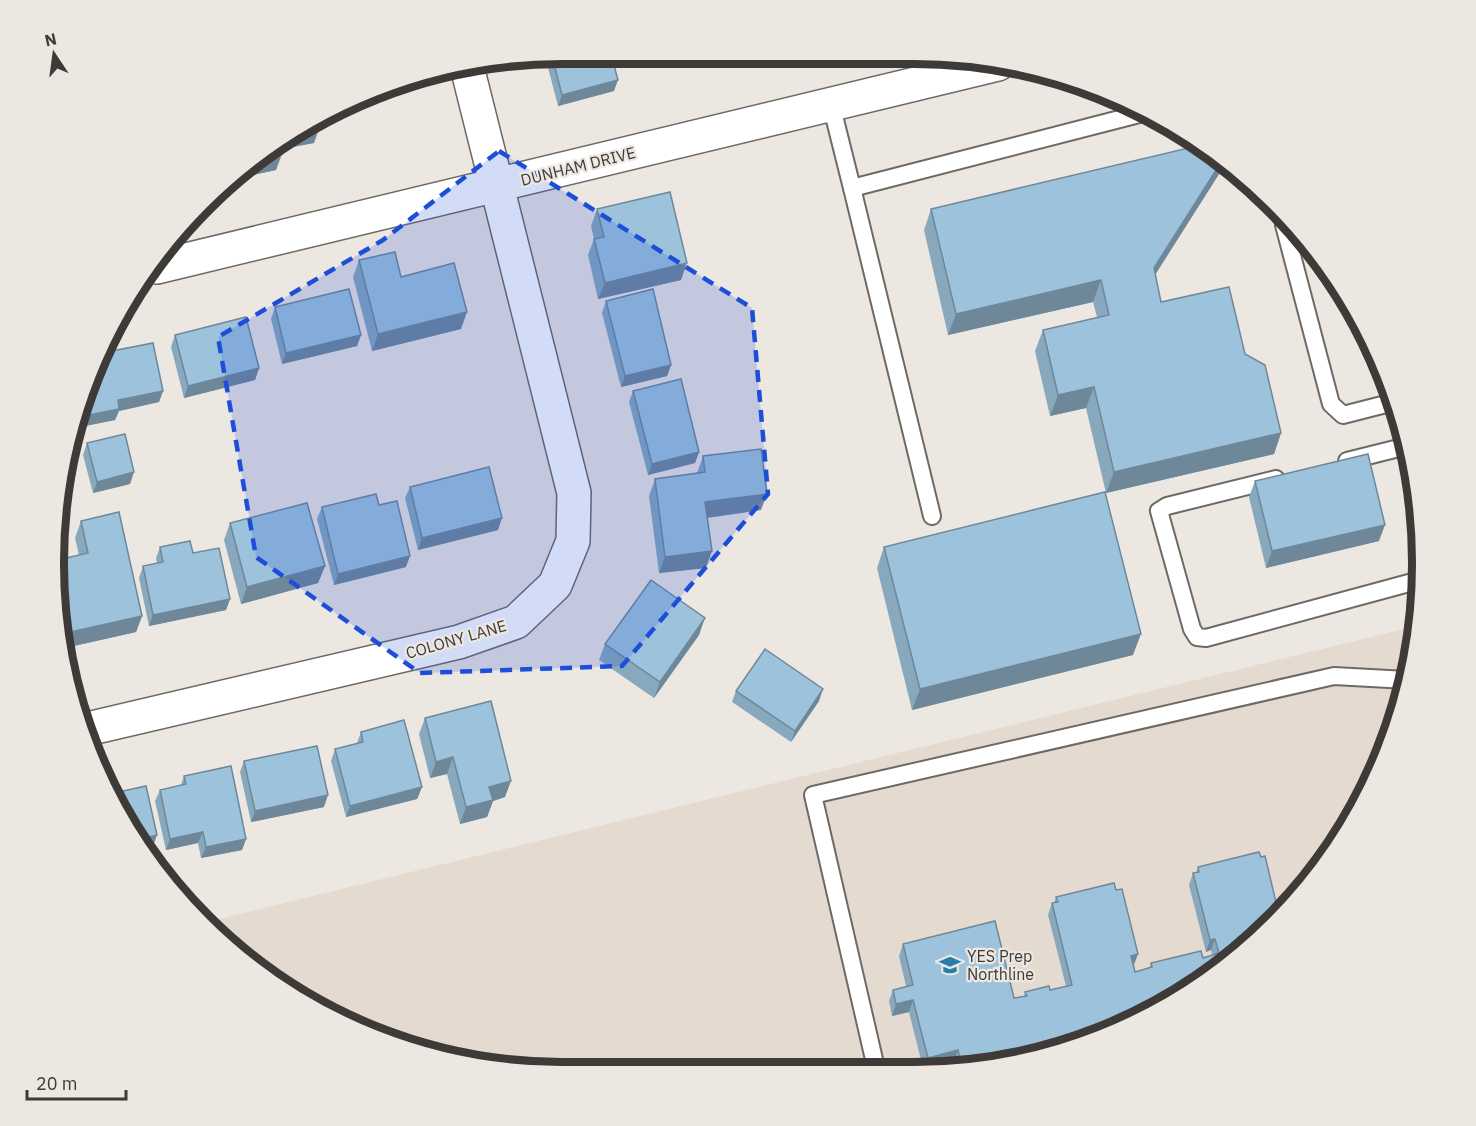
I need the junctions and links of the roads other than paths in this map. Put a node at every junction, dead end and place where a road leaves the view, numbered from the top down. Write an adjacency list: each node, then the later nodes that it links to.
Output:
1 (977, 69): 3 (street, DUNHAM DRIVE)
2 (469, 74): 5 (street, COLONY LANE)
3 (831, 104): 5 (street, DUNHAM DRIVE); 6 (lane)
4 (1132, 116): 6 (lane)
5 (496, 186): 8 (street, DUNHAM DRIVE); 16 (street, COLONY LANE)
6 (852, 188): 13 (lane)
7 (1286, 232): 9 (lane)
8 (164, 265)
9 (1385, 404)
10 (1398, 448): 11 (lane)
11 (1334, 464)
12 (1289, 475): 14 (lane)
13 (932, 516)
14 (1411, 582)
15 (1398, 679): 17 (lane)
16 (93, 728)
17 (875, 1062)

